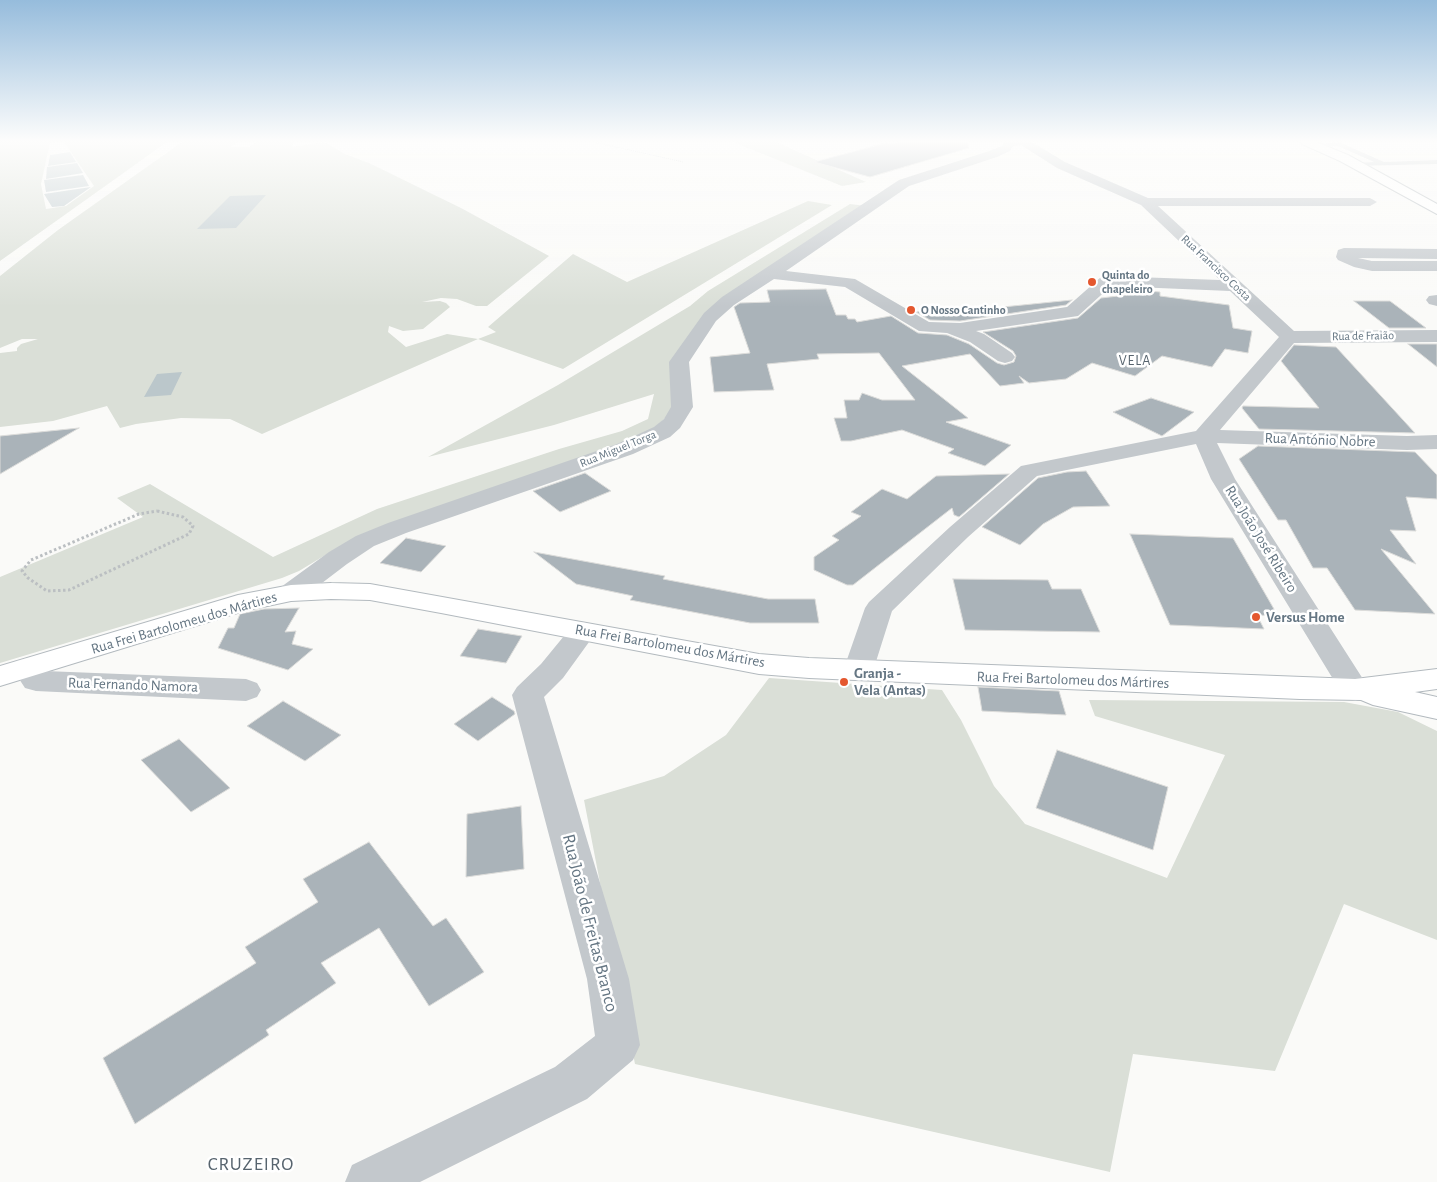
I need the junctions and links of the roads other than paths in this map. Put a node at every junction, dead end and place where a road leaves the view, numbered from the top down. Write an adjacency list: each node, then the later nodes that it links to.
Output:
1 (883, 197): 11 (street, Rua Miguel Torga)
2 (1135, 197): 5 (street, Rua Francisco Costa)
3 (1413, 197): 7 (street)
4 (1437, 201): 7 (street)
5 (1146, 202): 6 (street); 12 (street, Rua Francisco Costa)
6 (1370, 202)
7 (1421, 202): 8 (street)
8 (1437, 210)
9 (1437, 254): 10 (street)
10 (1437, 266)
11 (771, 274): 13 (street); 19 (street, Rua Miguel Torga)
12 (1235, 286): 13 (street); 15 (street, Rua Francisco Costa)
13 (949, 327): 16 (street)
14 (1437, 336): 15 (street, Rua de Fraião)
15 (1290, 337): 17 (street)
16 (1005, 357)
17 (1203, 436): 18 (street, Rua António Nobre); 21 (street, Rua António Nobre); 25 (street, Rua João José Ribeiro)
18 (1437, 442)
19 (291, 593): 20 (street, Rua Frei Bartolomeu dos Mártires); 22 (street, Rua Frei Bartolomeu dos Mártires)
20 (583, 631): 21 (street, Rua Frei Bartolomeu dos Mártires); 27 (street, Rua João de Freitas Branco)
21 (858, 671): 25 (street, Rua Frei Bartolomeu dos Mártires)
22 (14, 672): 24 (street, Rua Fernando Namora)
23 (1437, 679): 25 (street, Rua Frei Bartolomeu dos Mártires)
24 (246, 690)
25 (1355, 690): 26 (street, Rua Frei Bartolomeu dos Mártires)
26 (1437, 708)
27 (369, 1182)

